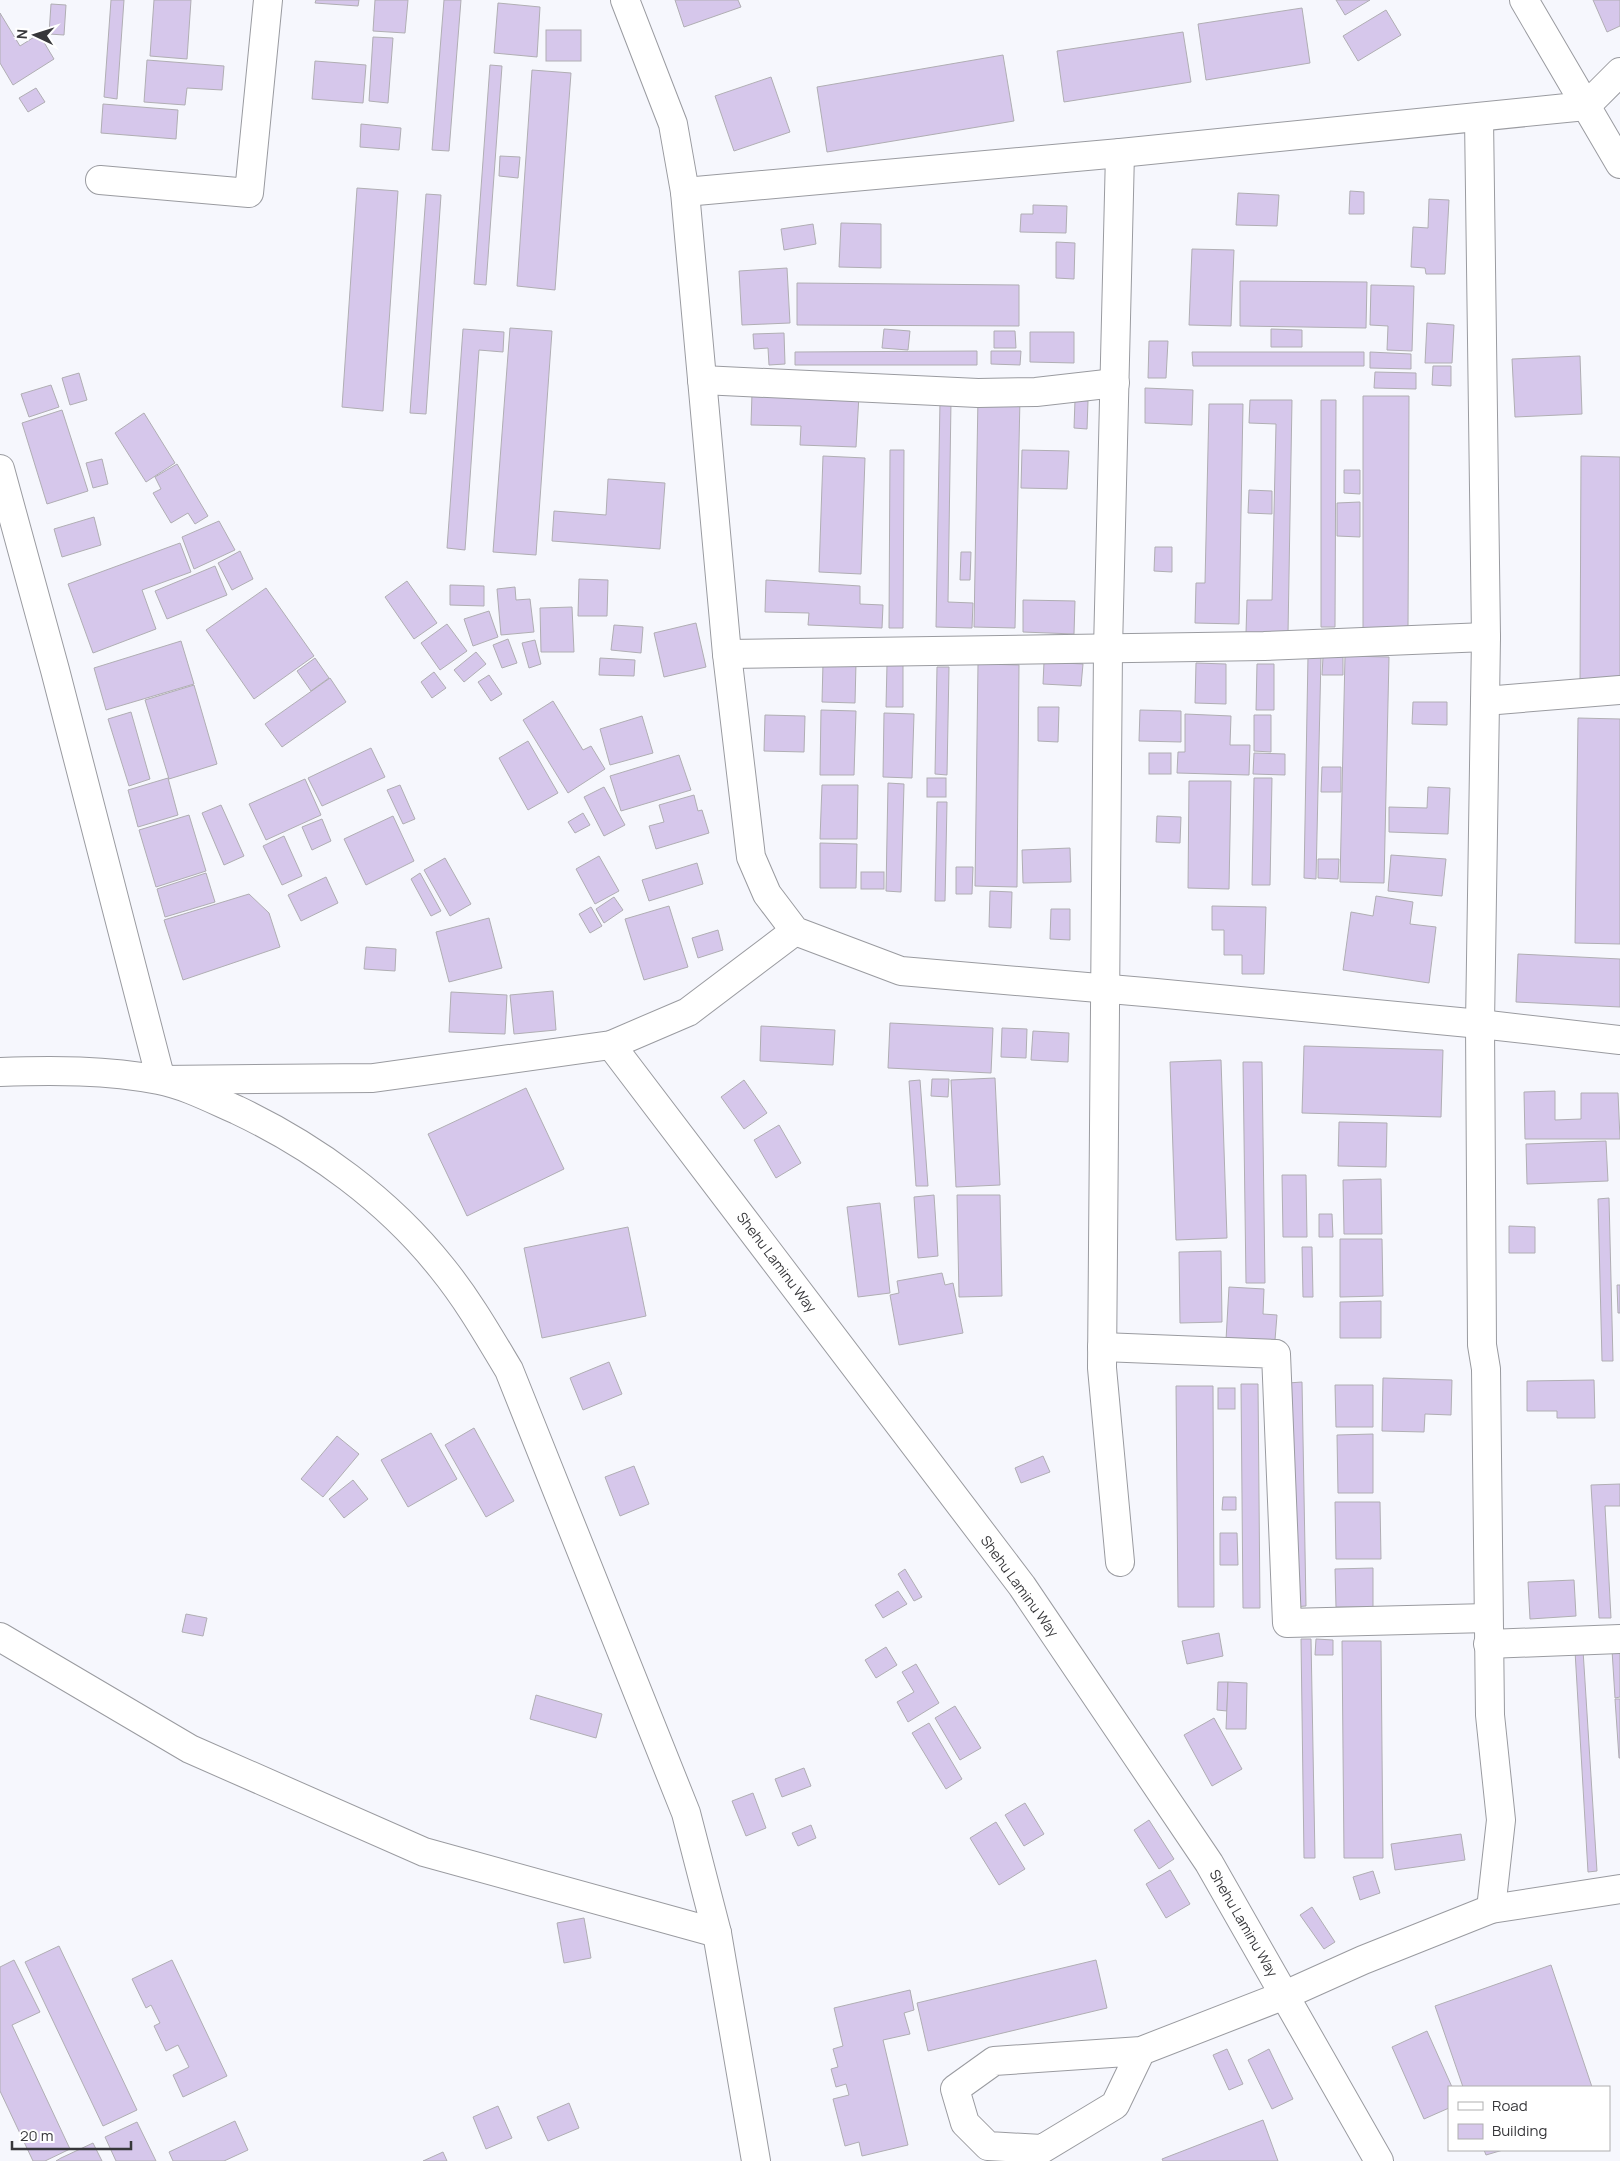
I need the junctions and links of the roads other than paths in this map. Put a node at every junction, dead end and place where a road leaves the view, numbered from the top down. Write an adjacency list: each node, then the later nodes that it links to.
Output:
1 (268, 0): 9 (street)
2 (625, 0): 10 (street)
3 (1524, 0): 5 (street)
4 (1620, 72): 5 (street)
5 (1586, 106): 6 (street); 8 (street)
6 (1478, 118): 7 (street); 14 (street)
7 (1120, 153): 10 (street); 12 (street)
8 (1620, 164)
9 (100, 180)
10 (685, 192): 11 (street)
11 (702, 380): 12 (street); 16 (street)
12 (1116, 383): 15 (street)
13 (0, 469): 25 (street)
14 (1486, 637): 15 (street); 18 (street)
15 (1108, 649): 16 (street); 20 (street)
16 (727, 654): 19 (street)
17 (1620, 690): 18 (street)
18 (1485, 701): 21 (street)
19 (795, 931): 20 (street); 23 (street)
20 (1103, 988): 21 (street); 26 (street)
21 (1480, 1024): 22 (street); 28 (street)
22 (1620, 1040)
23 (611, 1044): 25 (street); 34 (street, Shehu Laminu Way)
24 (0, 1072): 25 (street)
25 (160, 1080): 33 (street)
26 (1102, 1347): 27 (street); 28 (street)
27 (1120, 1562)
28 (1488, 1631): 30 (street); 32 (street)
29 (0, 1638): 33 (street)
30 (1620, 1639)
31 (1620, 1889): 32 (street)
32 (1491, 1909): 34 (street)
33 (717, 1934): 36 (street)
34 (1285, 1995): 35 (street); 37 (street, Shehu Laminu Way)
35 (1141, 2051): 35 (street)
36 (756, 2161)
37 (1379, 2161)

